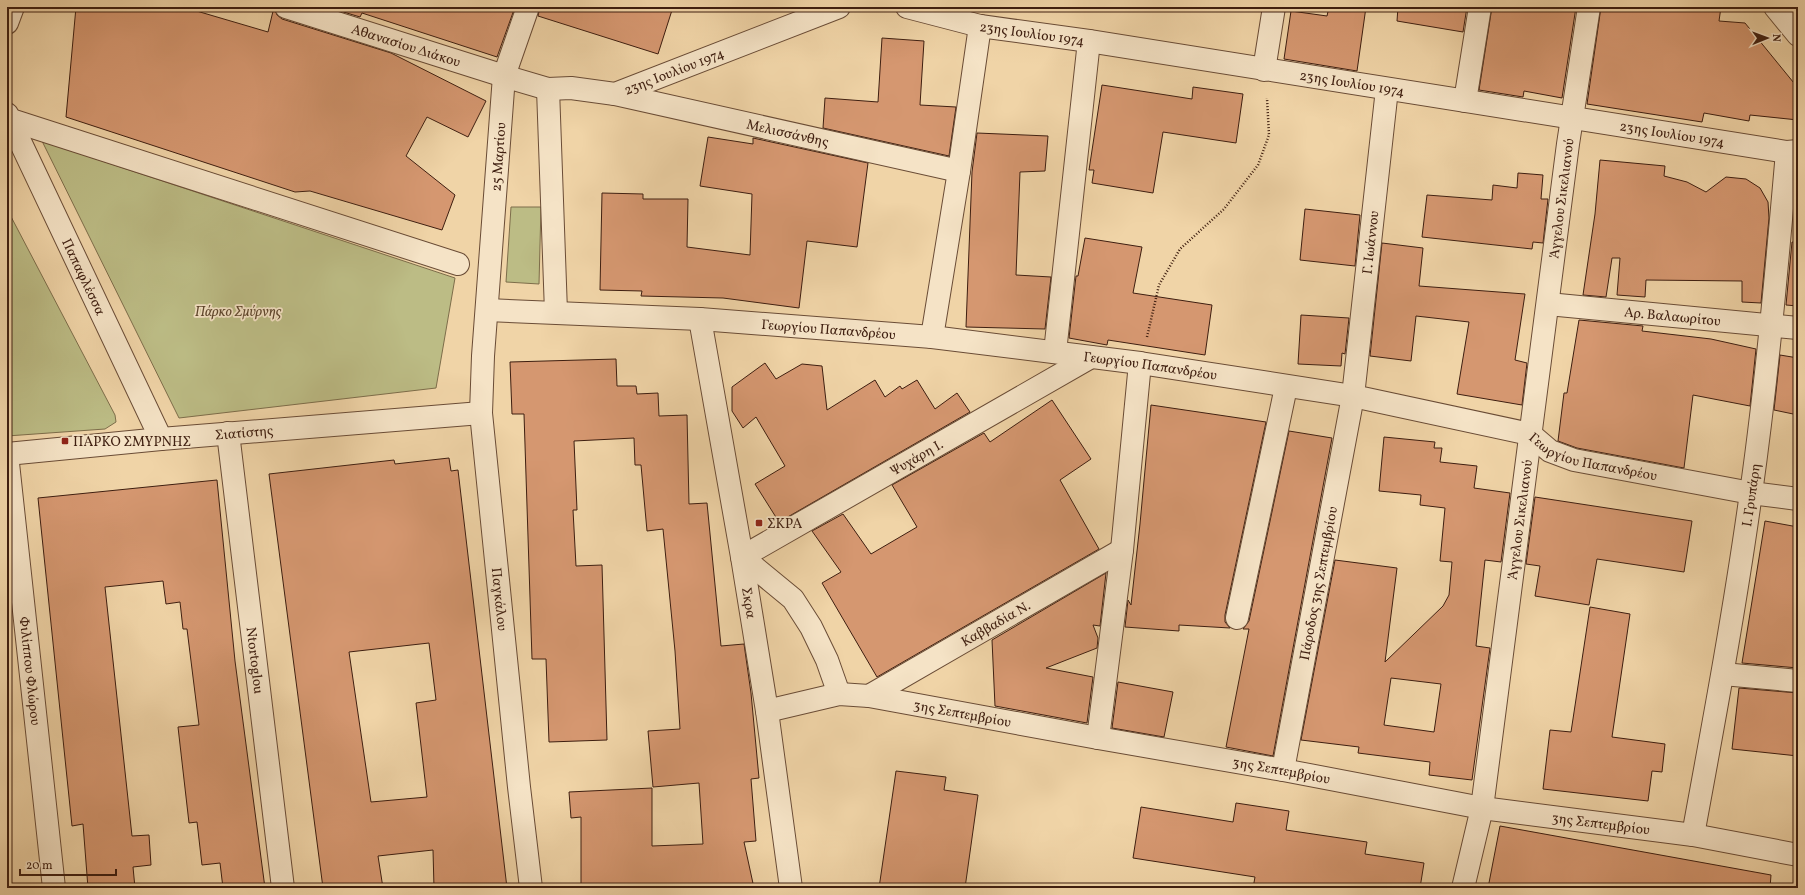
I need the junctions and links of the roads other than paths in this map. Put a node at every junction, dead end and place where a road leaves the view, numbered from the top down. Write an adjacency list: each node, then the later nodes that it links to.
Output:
1 (13, 7): 10 (street)
2 (286, 7): 15 (street, Αθανασίου Διάκου)
3 (528, 7): 15 (street, 25 Μαρτίου)
4 (839, 7): 18 (street, 23ης Ιουλίου 1974)
5 (907, 7): 11 (street, 23ης Ιουλίου 1974)
6 (1274, 7): 14 (street)
7 (1480, 7): 19 (street)
8 (1589, 7): 21 (street, Άγγελου Σικελιανού)
9 (1775, 7): 12 (street)
10 (7, 22)
11 (980, 26): 13 (street, 23ης Ιουλίου 1974); 23 (street)
12 (1798, 35)
13 (1089, 41): 14 (street, 23ης Ιουλίου 1974); 32 (street)
14 (1264, 70): 17 (street, 23ης Ιουλίου 1974)
15 (504, 76): 16 (street, 23ης Ιουλίου 1974); 26 (street, 25 Μαρτίου)
16 (548, 89): 18 (street, 23ης Ιουλίου 1974); 27 (street)
17 (1387, 89): 19 (street, 23ης Ιουλίου 1974); 36 (street, Γ. Ιωάννου)
18 (615, 94): 23 (street, Μελισσάνθης)
19 (1464, 101): 21 (street, 23ης Ιουλίου 1974)
20 (8, 116): 24 (street); 40 (street, Παπαφλέσσα)
21 (1572, 118): 22 (street, 23ης Ιουλίου 1974); 25 (street, Άγγελου Σικελιανού)
22 (1793, 152): 29 (street, Ι. Γρυπάρη)
23 (960, 172): 31 (street)
24 (458, 264)
25 (1548, 304): 29 (street, Αρ. Βαλαωρίτου); 39 (street, Άγγελου Σικελιανού)
26 (487, 310): 27 (street, Γεωργίου Παπανδρέου); 37 (street, Παγκάλου)
27 (556, 312): 28 (street, Γεωργίου Παπανδρέου)
28 (700, 319): 31 (street, Γεωργίου Παπανδρέου); 45 (street, Σκρα)
29 (1772, 325): 30 (street, Αρ. Βαλαωρίτου); 42 (street, Ι. Γρυπάρη)
30 (1798, 328)
31 (932, 337): 32 (street, Γεωργίου Παπανδρέου)
32 (1055, 352): 33 (street, Γεωργίου Παπανδρέου)
33 (1091, 357): 34 (street, Γεωργίου Παπανδρέου); 45 (street, Ψυχάρη Ι.)
34 (1140, 363): 35 (street, Γεωργίου Παπανδρέου); 44 (street)
35 (1286, 387): 36 (street, Γεωργίου Παπανδρέου); 46 (street)
36 (1353, 396): 39 (street, Γεωργίου Παπανδρέου); 53 (street, Πάροδος 3ης Σεπτεμβρίου)
37 (481, 414): 38 (street, Σιατίστης); 59 (street, Παγκάλου)
38 (228, 433): 40 (street, Σιατίστης); 58 (street, Ntortoglou)
39 (1530, 434): 42 (street, Γεωργίου Παπανδρέου); 54 (street, Άγγελου Σικελιανού)
40 (161, 439): 41 (street, Σιατίστης)
41 (7, 454): 57 (street, Φιλίππου Φλώρου)
42 (1751, 494): 43 (street, Γεωργίου Παπανδρέου); 47 (street, Ι. Γρυπάρη)
43 (1798, 499)
44 (1122, 550): 50 (street, Καββαδία Ν.); 52 (street)
45 (742, 558): 49 (street); 51 (street, Σκρα)
46 (1237, 618)
47 (1723, 674): 48 (street); 55 (street, Ι. Γρυπάρη)
48 (1798, 681)
49 (839, 694): 50 (street, 3ης Σεπτεμβρίου); 51 (street, 3ης Σεπτεμβρίου)
50 (869, 696): 52 (street, 3ης Σεπτεμβρίου)
51 (767, 711): 60 (street, Σκρα)
52 (1098, 738): 53 (street, 3ης Σεπτεμβρίου)
53 (1283, 770): 54 (street, 3ης Σεπτεμβρίου)
54 (1482, 808): 55 (street, 3ης Σεπτεμβρίου); 61 (street, Άγγελου Σικελιανού)
55 (1693, 835): 56 (street, 3ης Σεπτεμβρίου)
56 (1798, 855)
57 (54, 888)
58 (283, 888)
59 (531, 888)
60 (791, 888)
61 (1463, 888)

